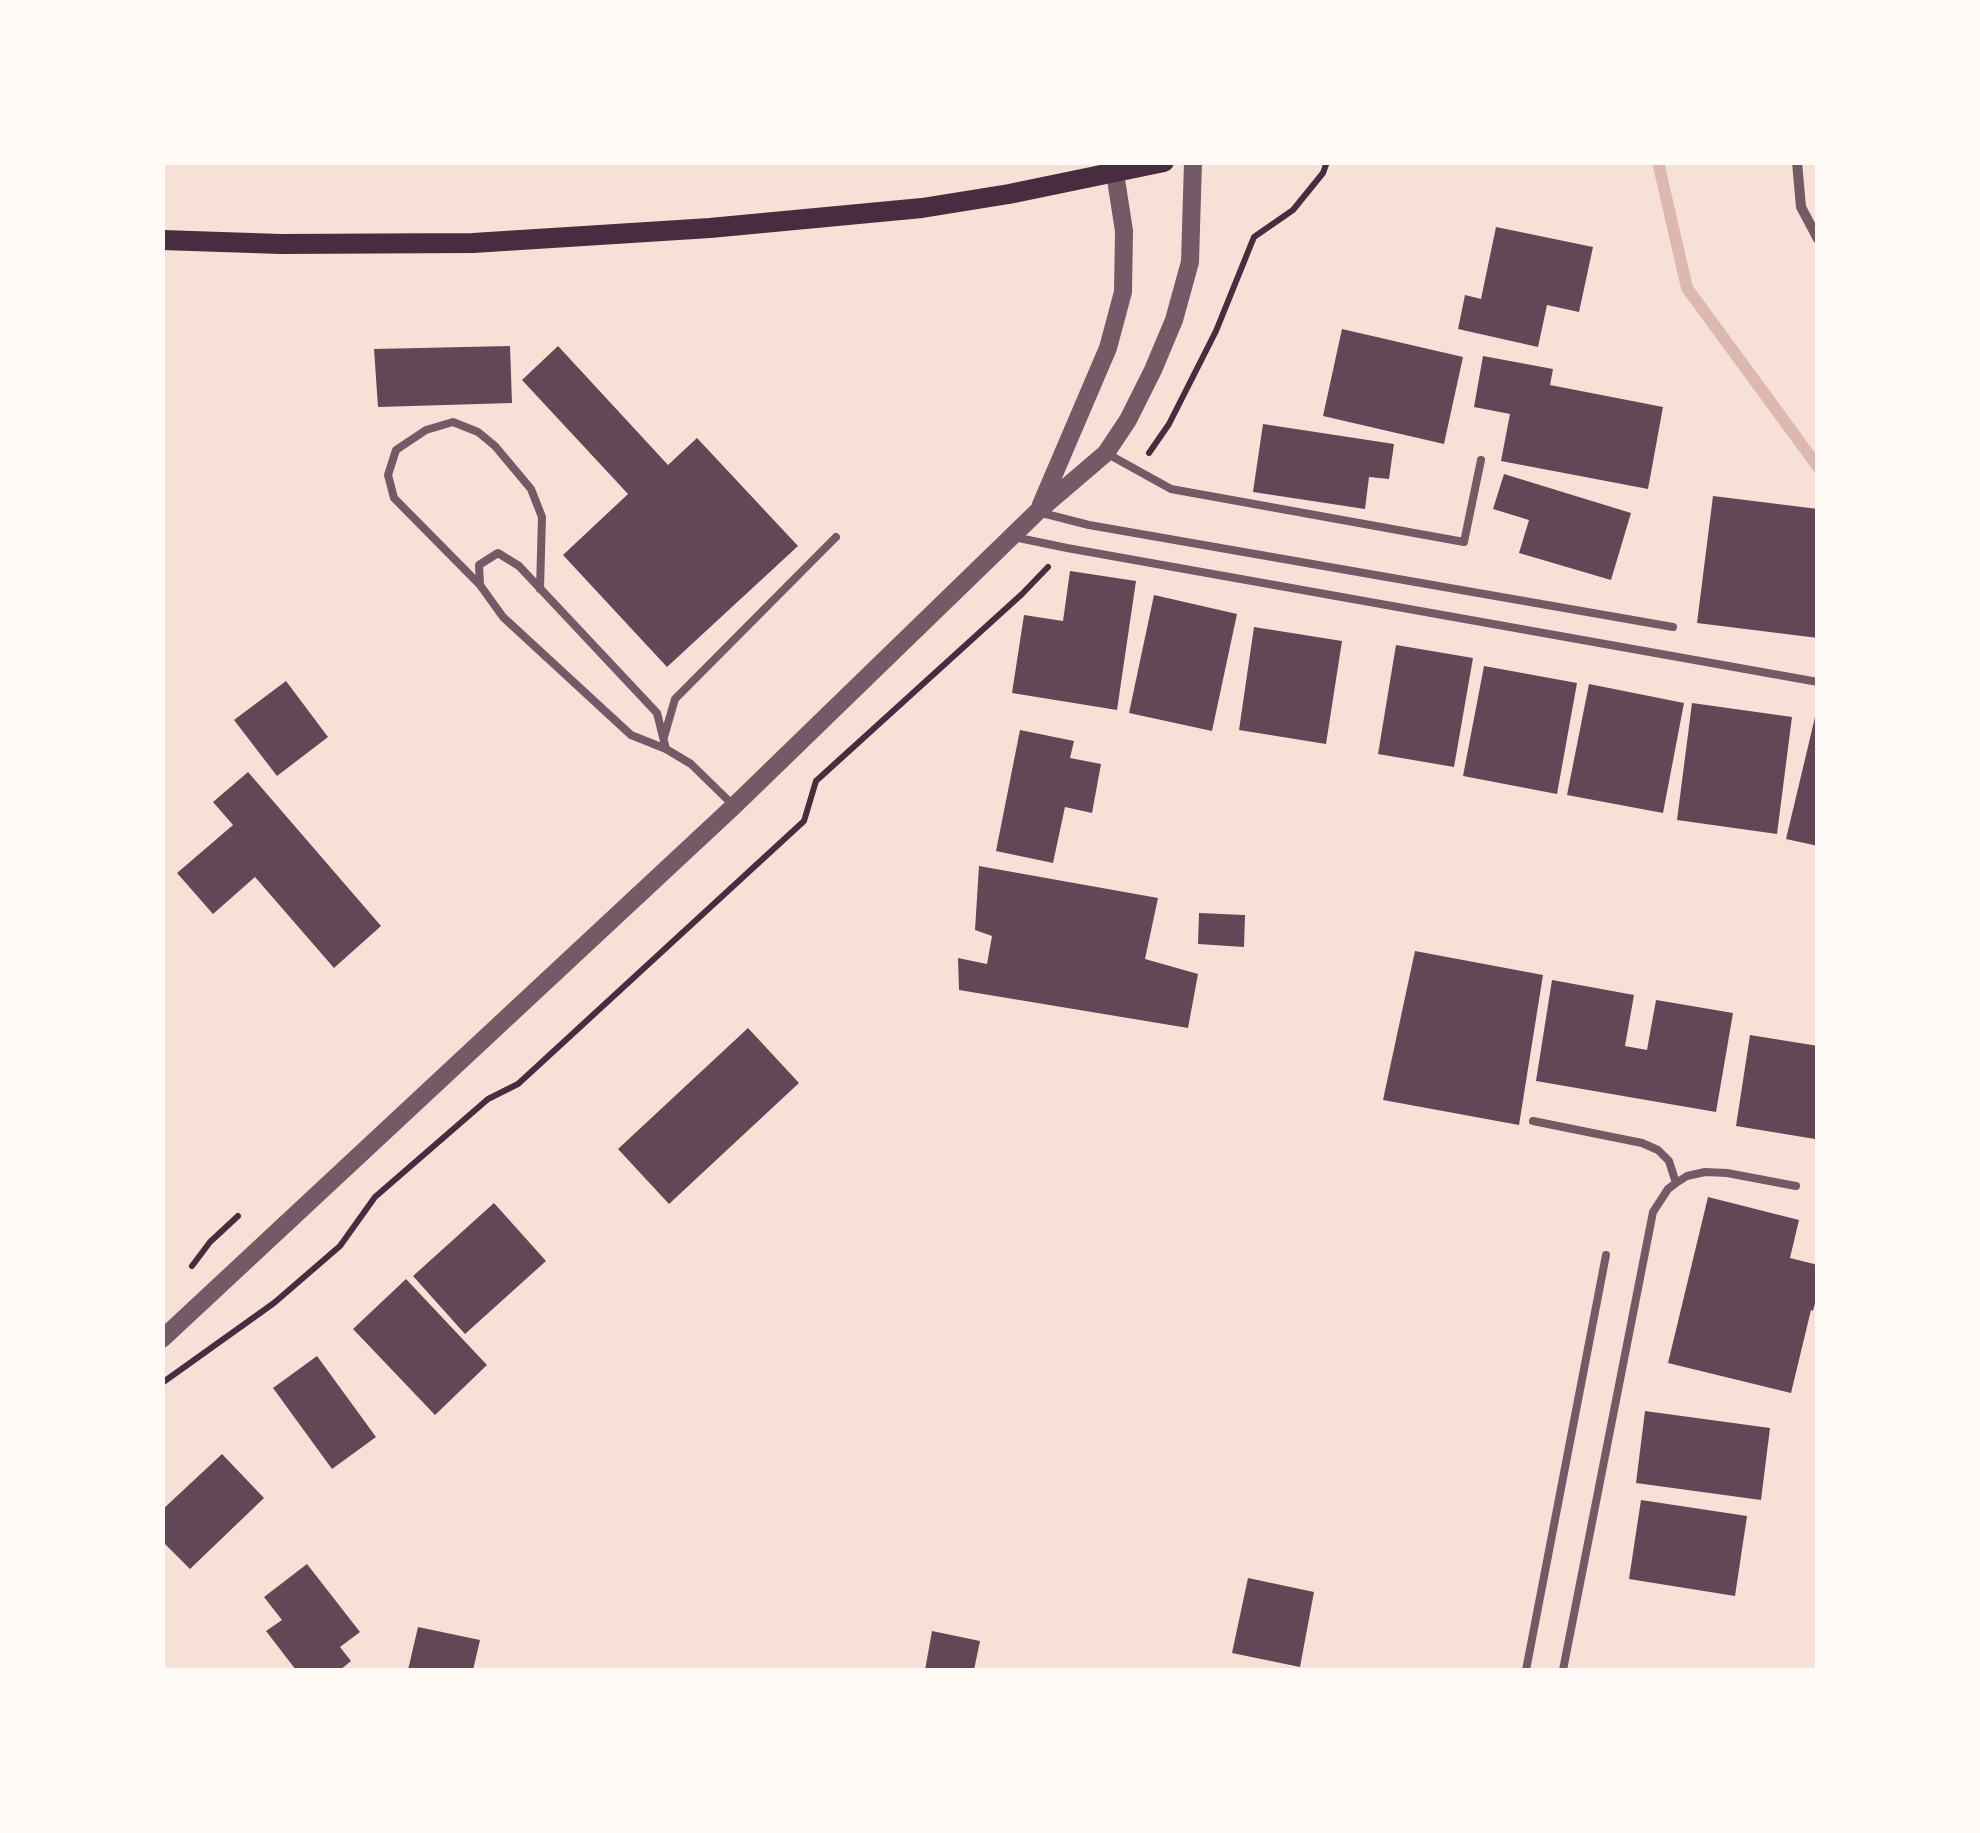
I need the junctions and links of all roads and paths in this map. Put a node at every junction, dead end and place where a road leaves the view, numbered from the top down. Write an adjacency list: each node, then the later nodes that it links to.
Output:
1 (1164, 162): 4 (main road)
2 (1194, 162): 7 (street)
3 (1798, 162): 5 (street)
4 (1115, 173): 6 (main road); 9 (street)
5 (1818, 239)
6 (162, 240)
7 (1106, 452): 8 (lane); 9 (street)
8 (1481, 460)
9 (1038, 512): 11 (street); 14 (lane)
10 (836, 537): 16 (lane)
11 (1014, 537): 15 (lane); 18 (street)
12 (480, 585): 13 (lane); 13 (lane); 17 (lane)
13 (540, 589): 16 (lane)
14 (1673, 627)
15 (1818, 682)
16 (664, 737): 17 (lane)
17 (666, 749): 18 (lane)
18 (734, 806): 25 (street)
19 (1533, 1121): 20 (lane)
20 (1676, 1183): 21 (lane); 27 (lane)
21 (1796, 1186)
22 (238, 1216): 24 (path)
23 (1606, 1255): 26 (lane)
24 (187, 1273)
25 (162, 1339)
26 (1526, 1670)
27 (1563, 1670)

